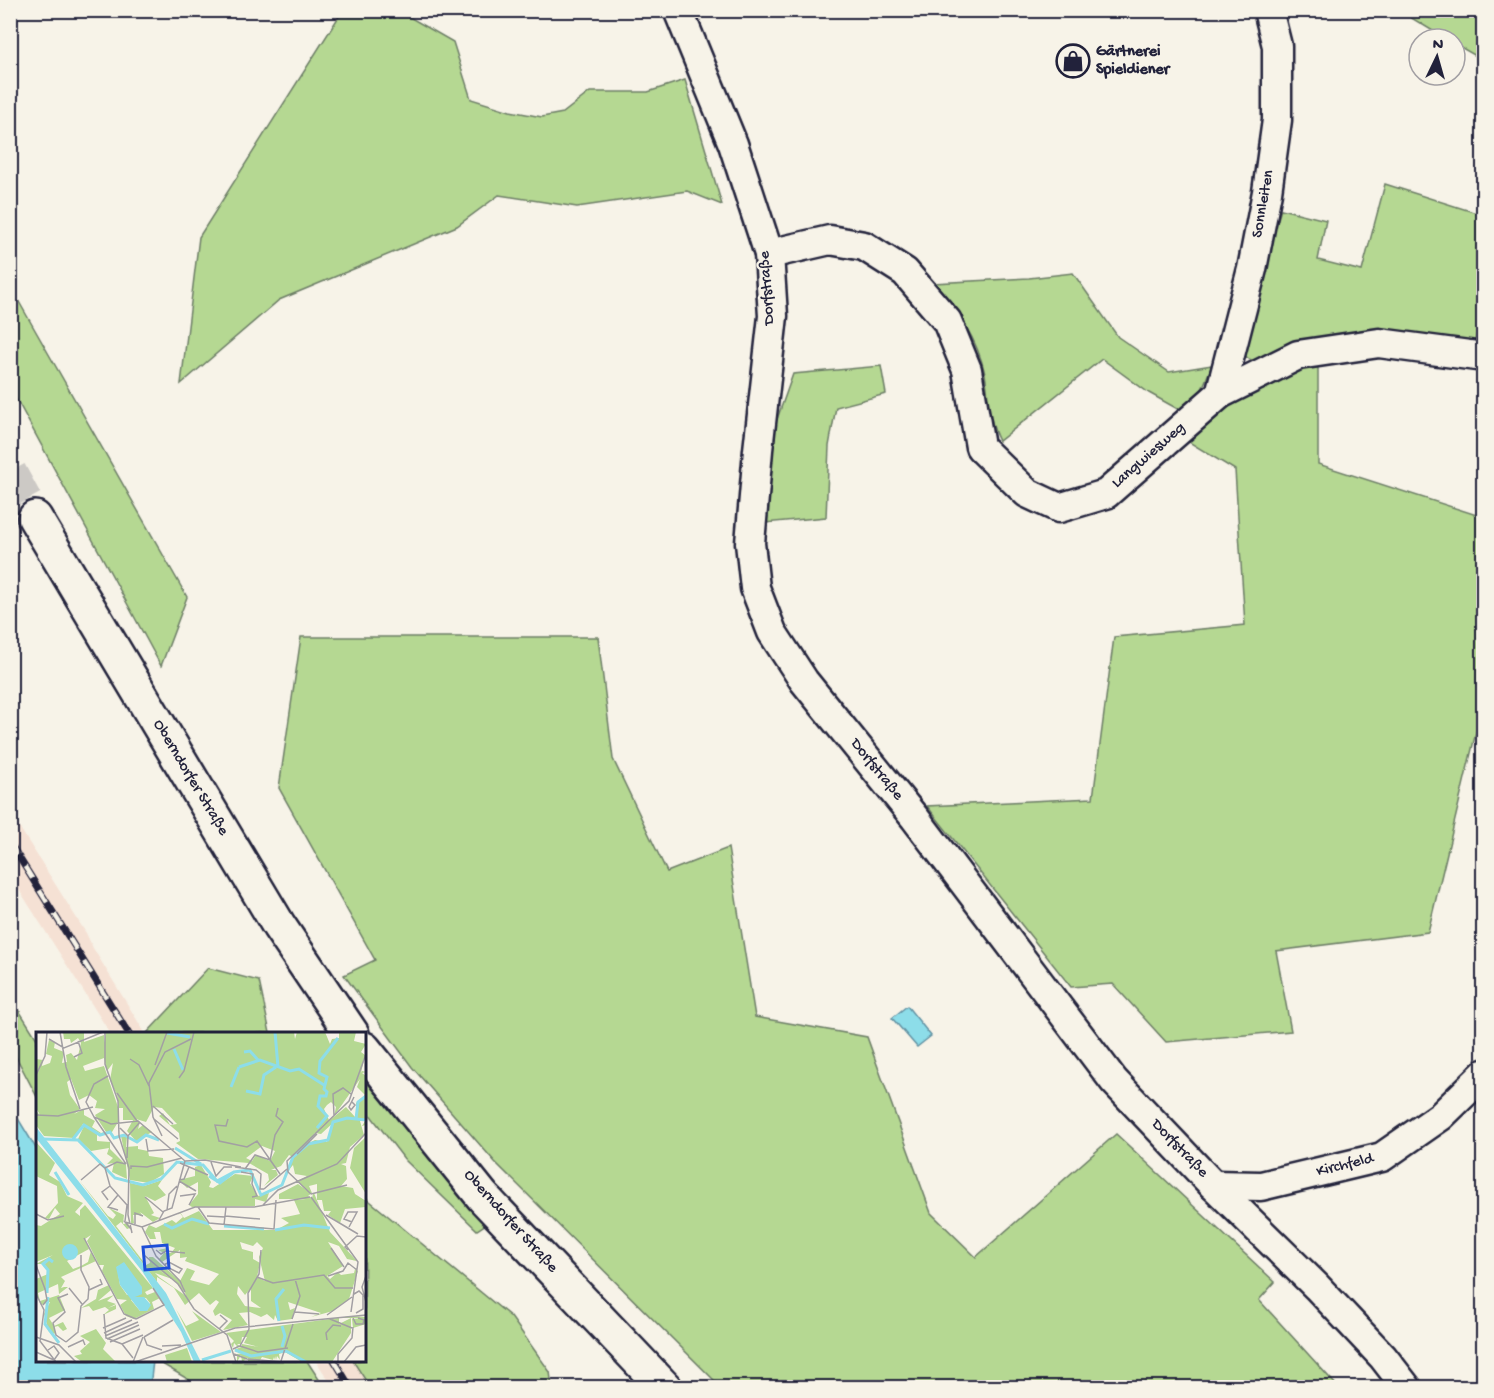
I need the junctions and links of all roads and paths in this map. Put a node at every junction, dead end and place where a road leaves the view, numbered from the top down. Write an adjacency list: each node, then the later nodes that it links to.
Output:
1 (678, 10): 3 (street, Dorfstraße)
2 (1268, 10): 5 (street, Sonnleiten)
3 (769, 254): 5 (street, Langwiesweg); 10 (street, Dorfstraße)
4 (1484, 357): 5 (street, Langwiesweg)
5 (1220, 394)
6 (35, 518): 7 (main road, Oberndorfer Straße)
7 (351, 1032)
8 (366, 1051): 11 (main road, Oberndorfer Straße)
9 (1484, 1074): 10 (street, Kirchfeld)
10 (1213, 1185): 12 (street, Dorfstraße)
11 (665, 1388)
12 (1407, 1388)

